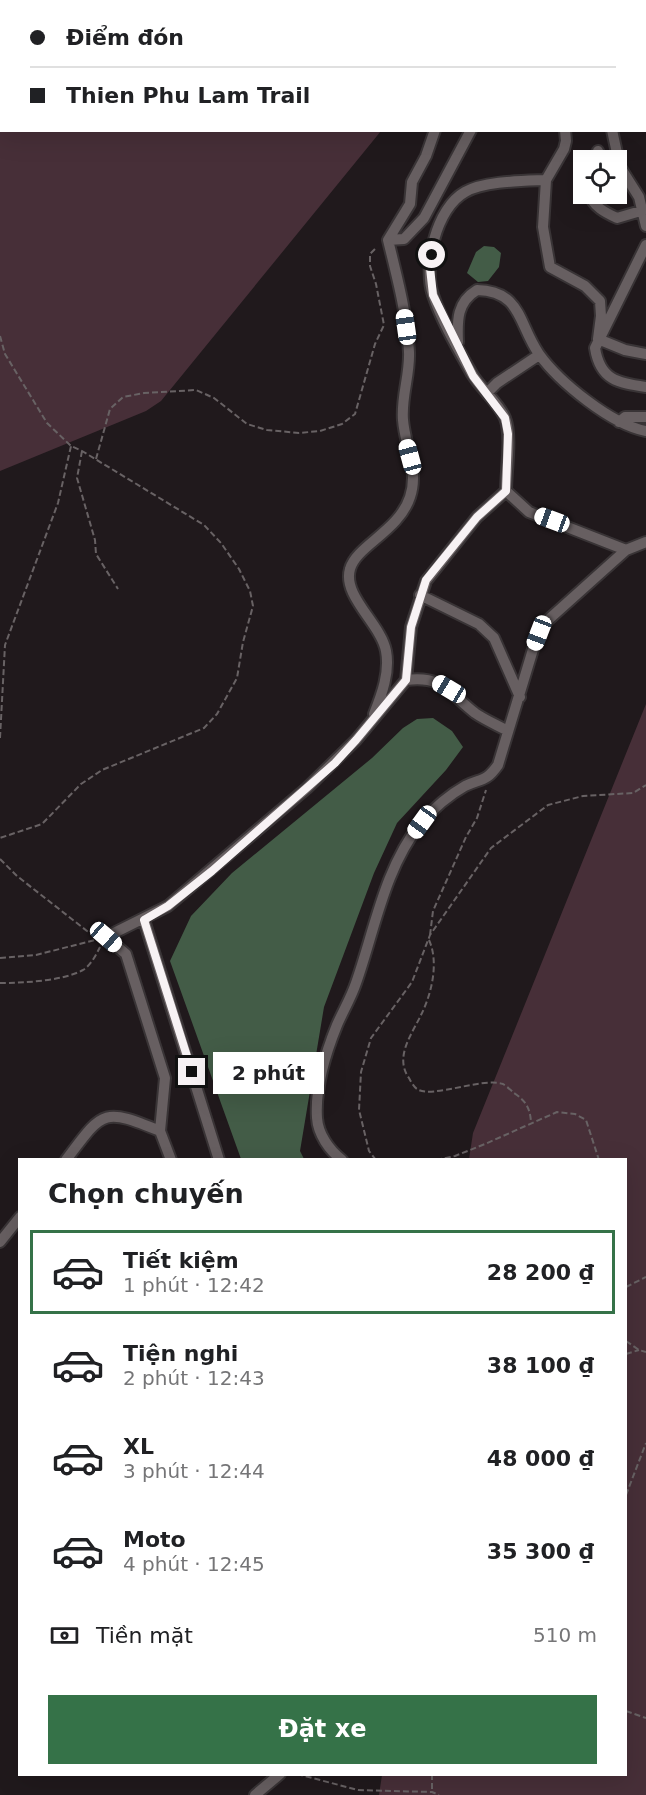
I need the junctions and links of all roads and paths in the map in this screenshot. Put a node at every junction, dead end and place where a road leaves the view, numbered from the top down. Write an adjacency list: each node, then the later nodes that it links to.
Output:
1 (434, 132): 9 (street)
2 (470, 132): 9 (street)
3 (565, 132): 5 (street)
4 (612, 132): 7 (street)
5 (546, 180): 12 (street); 13 (street)
6 (596, 204): 7 (street)
7 (644, 210): 8 (street)
8 (646, 226)
9 (388, 240): 23 (path); 32 (street)
10 (646, 245): 12 (street)
11 (0, 336): 21 (path)
12 (598, 339): 14 (street); 16 (street)
13 (458, 345): 15 (street); 17 (street)
14 (646, 354)
15 (539, 355): 17 (street); 19 (street)
16 (643, 389)
17 (487, 393): 24 (street)
18 (646, 417): 19 (street)
19 (619, 422): 20 (street)
20 (646, 431)
21 (71, 447): 22 (path); 34 (path)
22 (82, 451): 23 (path); 28 (path)
23 (96, 459): 37 (path)
24 (506, 491): 27 (street); 29 (street)
25 (646, 533): 26 (street)
26 (643, 544): 27 (street)
27 (626, 550): 31 (street)
28 (118, 589)
29 (420, 595): 30 (street); 31 (street)
30 (406, 680): 32 (street); 33 (street)
31 (520, 697): 33 (street)
32 (371, 722): 39 (street)
33 (508, 731): 35 (street)
34 (0, 738)
35 (489, 778): 40 (path); 50 (street)
36 (646, 785): 40 (path)
37 (0, 838)
38 (0, 859): 41 (path)
39 (144, 920): 41 (street); 49 (street)
40 (430, 935): 42 (path)
41 (106, 937): 43 (path); 44 (path); 46 (street)
42 (429, 940): 45 (path); 51 (path)
43 (0, 958)
44 (0, 982)
45 (531, 1122): 52 (path); 53 (path)
46 (160, 1131): 47 (street); 48 (street)
47 (68, 1158)
48 (170, 1158)
49 (218, 1158)
50 (340, 1158)
51 (374, 1158)
52 (446, 1158)
53 (598, 1158)
54 (18, 1220): 55 (street)
55 (0, 1242)
56 (646, 1277): 57 (path)
57 (627, 1286)
58 (627, 1342): 59 (path)
59 (639, 1350): 60 (path); 61 (path)
60 (646, 1352)
61 (627, 1354)
62 (646, 1443): 63 (path)
63 (627, 1492)
64 (627, 1711): 65 (path)
65 (646, 1718)
66 (278, 1776): 70 (street)
67 (305, 1776): 69 (path)
68 (432, 1776): 69 (path)
69 (432, 1792): 71 (path)
70 (255, 1795)
71 (439, 1795)

